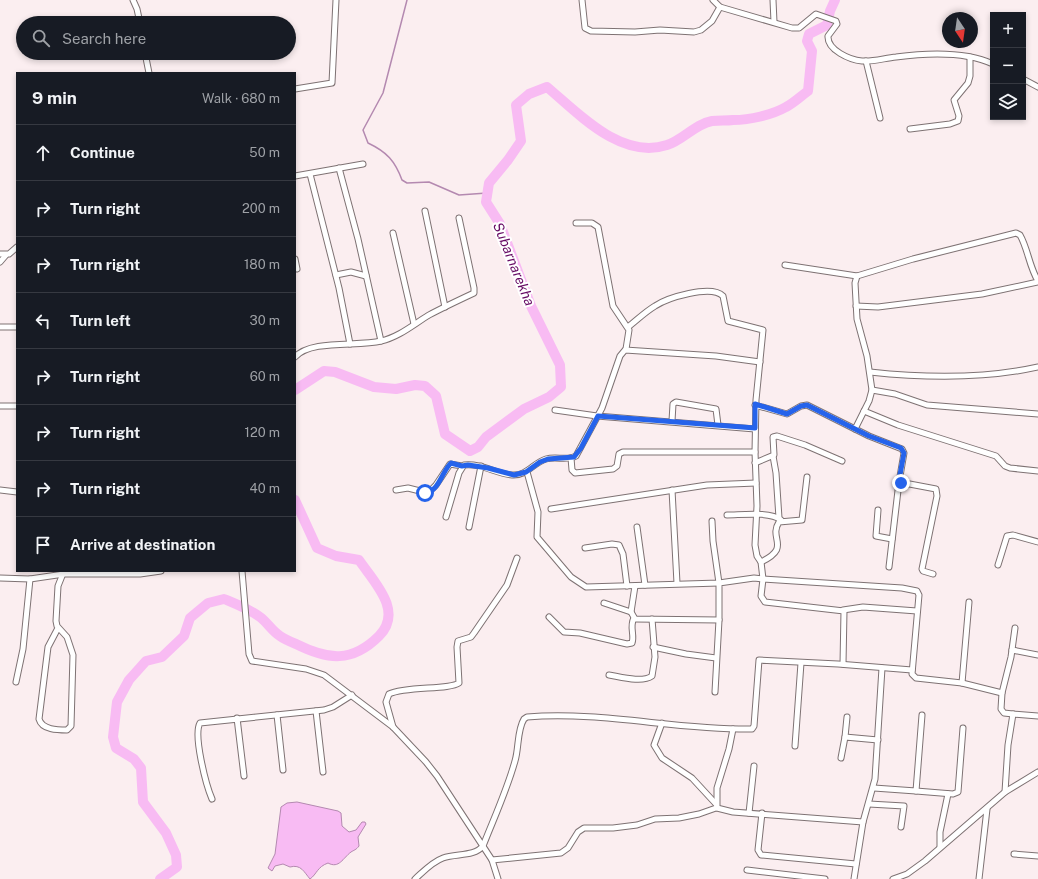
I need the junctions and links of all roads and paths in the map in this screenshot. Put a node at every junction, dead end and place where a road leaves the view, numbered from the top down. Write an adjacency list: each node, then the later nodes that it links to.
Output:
1 (133, 0): 7 (street)
2 (336, 0): 16 (street)
3 (582, 0): 6 (street)
4 (713, 0): 6 (street)
5 (772, 0): 8 (street)
6 (720, 8): 8 (street)
7 (138, 16)
8 (774, 22): 11 (street)
9 (970, 57): 11 (street); 12 (street); 18 (street)
10 (146, 60): 13 (street)
11 (866, 61): 17 (street)
12 (990, 63)
13 (149, 72)
14 (1026, 81): 15 (street)
15 (1038, 87)
16 (296, 89)
17 (880, 118)
18 (910, 129)
19 (363, 164): 20 (street)
20 (339, 168): 21 (street); 34 (street)
21 (310, 174): 22 (street); 33 (street)
22 (296, 176)
23 (425, 211): 38 (street)
24 (459, 218): 38 (street)
25 (576, 223): 42 (street)
26 (393, 233): 39 (street)
27 (16, 248): 28 (street)
28 (3, 255): 29 (street)
29 (0, 262)
30 (296, 264): 32 (street)
31 (786, 265): 35 (street)
32 (297, 269)
33 (336, 275): 34 (street); 44 (street)
34 (366, 276): 43 (street)
35 (856, 276): 36 (street); 37 (street)
36 (1038, 281): 37 (street)
37 (856, 306): 49 (street)
38 (445, 307): 39 (street)
39 (414, 324): 43 (street)
40 (0, 327): 41 (street)
41 (16, 327)
42 (628, 327): 45 (street); 47 (street)
43 (381, 341): 44 (street)
44 (350, 344): 46 (street)
45 (626, 349): 47 (street); 57 (street)
46 (296, 356)
47 (760, 362): 51 (street)
48 (1038, 367): 49 (street)
49 (870, 372): 50 (street)
50 (872, 390): 55 (street); 56 (street)
51 (755, 404): 60 (street); 61 (street)
52 (0, 406): 53 (street)
53 (16, 406)
54 (555, 410): 57 (street)
55 (864, 411): 61 (street); 70 (street)
56 (1038, 414)
57 (598, 416): 58 (street); 64 (street)
58 (672, 421): 59 (street); 59 (street)
59 (718, 425): 60 (street)
60 (755, 428): 62 (street)
61 (855, 429): 72 (street)
62 (755, 452): 64 (street); 66 (street)
63 (773, 456): 65 (street); 66 (street); 83 (street)
64 (571, 458): 69 (street)
65 (842, 461)
66 (755, 463): 73 (street)
67 (462, 466): 68 (street); 75 (street); 82 (street)
68 (481, 466): 69 (street); 86 (street)
69 (526, 472): 104 (street)
70 (1038, 472)
71 (807, 477): 83 (street)
72 (900, 482): 87 (street); 97 (street)
73 (756, 483): 76 (street); 80 (street)
74 (0, 490): 77 (street)
75 (396, 490)
76 (672, 490): 78 (street); 101 (street)
77 (16, 492)
78 (551, 509)
79 (878, 510): 87 (street)
80 (756, 514): 81 (street); 83 (street); 91 (street)
81 (727, 515)
82 (446, 517)
83 (780, 520): 91 (street)
84 (712, 521): 102 (street)
85 (637, 527): 103 (street)
86 (469, 528)
87 (892, 539): 93 (street)
88 (1038, 542): 92 (street)
89 (585, 548): 104 (street)
90 (517, 558): 139 (street)
91 (761, 562): 100 (street)
92 (998, 565)
93 (889, 567)
94 (64, 572): 95 (street); 99 (street); 115 (street)
95 (154, 572)
96 (242, 572): 130 (street)
97 (933, 574)
98 (0, 578): 99 (street)
99 (30, 579): 126 (street)
100 (763, 579): 102 (street); 108 (street); 109 (street)
101 (677, 583): 102 (street); 103 (street)
102 (719, 583): 114 (street)
103 (645, 585): 105 (street)
104 (628, 586): 105 (street)
105 (635, 586): 110 (street)
106 (969, 602): 127 (street)
107 (604, 603): 110 (street)
108 (844, 610): 109 (street); 122 (street)
109 (917, 611): 124 (street)
110 (631, 612): 112 (street)
111 (549, 618): 112 (street)
112 (634, 618): 113 (street)
113 (652, 619): 114 (street); 117 (street)
114 (719, 620): 120 (street)
115 (58, 628): 115 (street)
116 (1015, 628): 118 (street)
117 (653, 647): 120 (street); 125 (street)
118 (1012, 650): 119 (street); 129 (street)
119 (1038, 656)
120 (716, 658): 128 (street)
121 (801, 663): 122 (street); 140 (street); 144 (street)
122 (843, 664): 123 (street)
123 (882, 668): 124 (street); 143 (street)
124 (912, 670): 127 (street)
125 (609, 675)
126 (16, 682)
127 (962, 684): 129 (street)
128 (715, 692)
129 (1002, 693): 133 (street)
130 (352, 695): 131 (street); 139 (street)
131 (316, 711): 132 (street); 148 (street)
132 (277, 714): 137 (street); 147 (street)
133 (1013, 714): 135 (street); 153 (street)
134 (922, 715): 152 (street)
135 (1038, 716)
136 (847, 717): 142 (street)
137 (237, 718): 150 (street); 155 (street)
138 (662, 723): 140 (street); 157 (street); 163 (street)
139 (393, 727): 163 (street)
140 (733, 728): 157 (street)
141 (963, 728): 154 (street)
142 (845, 737): 143 (street); 145 (street)
143 (878, 740): 151 (street)
144 (795, 746)
145 (841, 758)
146 (754, 766): 159 (street)
147 (283, 770)
148 (323, 772)
149 (1038, 772): 153 (street)
150 (244, 776)
151 (874, 788): 152 (street); 156 (street)
152 (916, 791): 154 (street)
153 (1005, 792): 158 (street)
154 (948, 794): 164 (street)
155 (212, 798)
156 (869, 804): 161 (street); 162 (street)
157 (716, 806): 159 (street); 167 (street)
158 (987, 809): 164 (street); 175 (street)
159 (749, 813): 160 (street)
160 (762, 813): 161 (street); 168 (street)
161 (863, 822): 168 (street)
162 (901, 827)
163 (483, 846): 167 (street); 170 (street)
164 (940, 847): 174 (street)
165 (1014, 854): 166 (street)
166 (1038, 856)
167 (492, 860): 171 (street)
168 (856, 864): 173 (street)
169 (747, 870): 172 (street)
170 (415, 879)
171 (498, 879)
172 (825, 879)
173 (854, 879)
174 (893, 879)
175 (979, 879)

